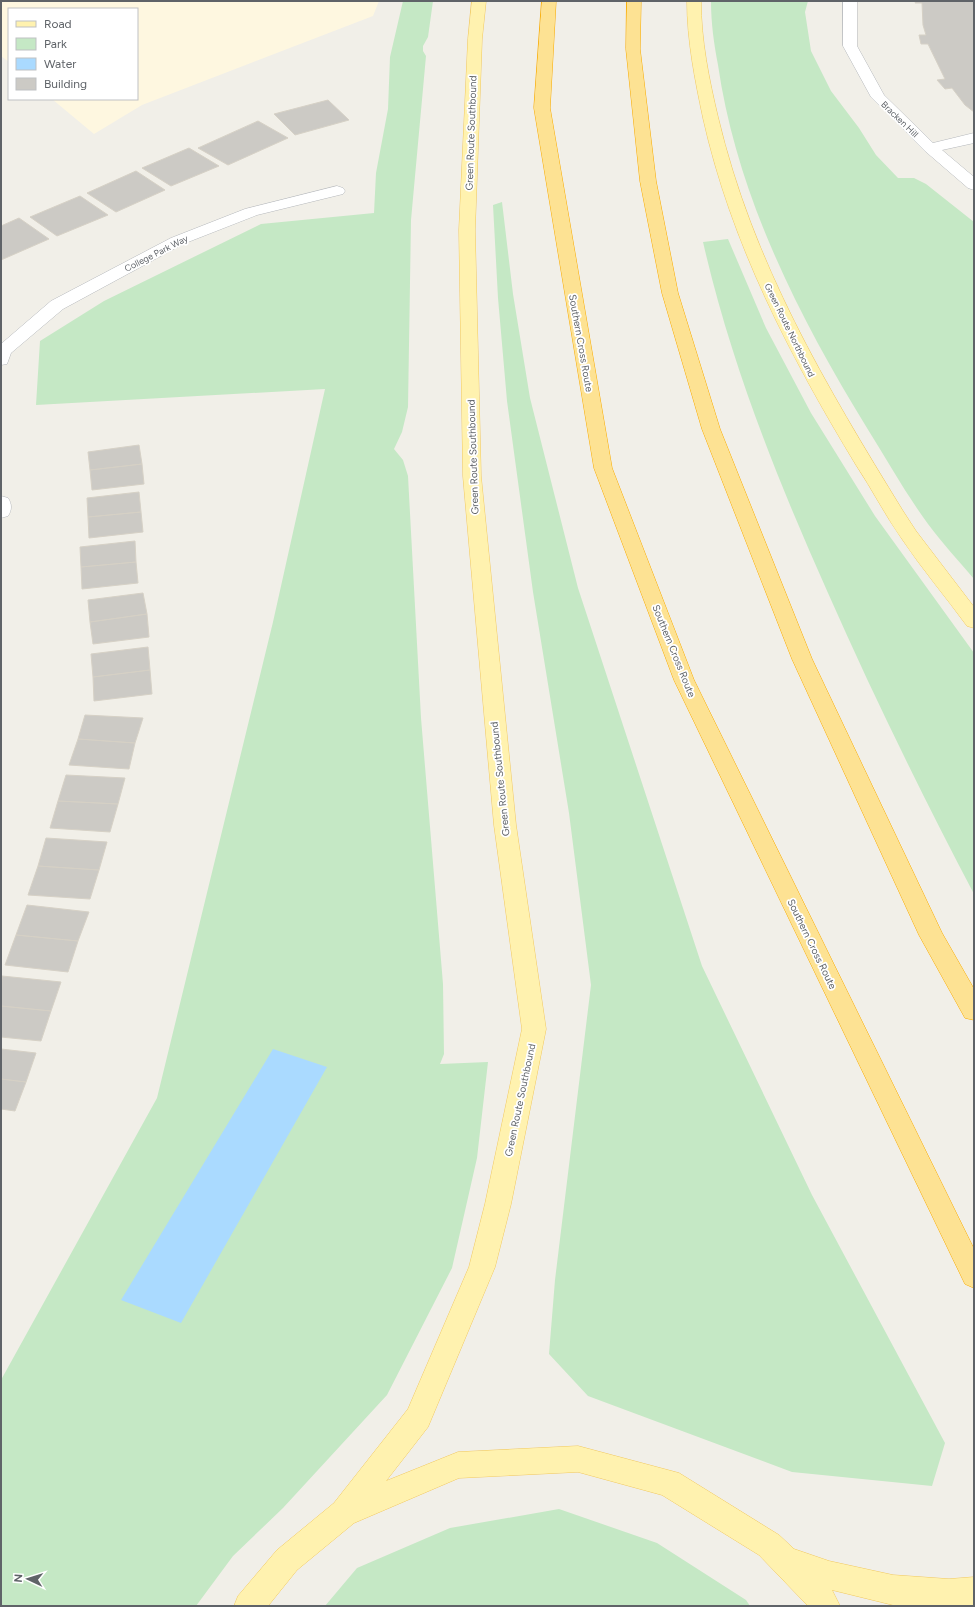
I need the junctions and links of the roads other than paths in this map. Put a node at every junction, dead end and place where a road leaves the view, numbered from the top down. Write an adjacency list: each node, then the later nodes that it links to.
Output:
1 (479, 1): 16 (main road, Green Route Southbound)
2 (549, 1): 15 (highway, Southern Cross Route)
3 (634, 1): 14 (highway)
4 (694, 1): 13 (main road, Green Route Northbound)
5 (850, 1): 7 (street, Bracken Hill)
6 (974, 138): 7 (street)
7 (930, 148): 8 (street, Bracken Hill)
8 (974, 185)
9 (337, 191): 10 (street, College Park Way)
10 (1, 360)
11 (1, 502): 12 (street)
12 (1, 512)
13 (974, 621)
14 (974, 1011)
15 (974, 1276)
16 (344, 1513): 17 (main road); 19 (main road)
17 (785, 1560): 18 (main road); 20 (main road)
18 (974, 1592)
19 (249, 1606)
20 (825, 1606)

